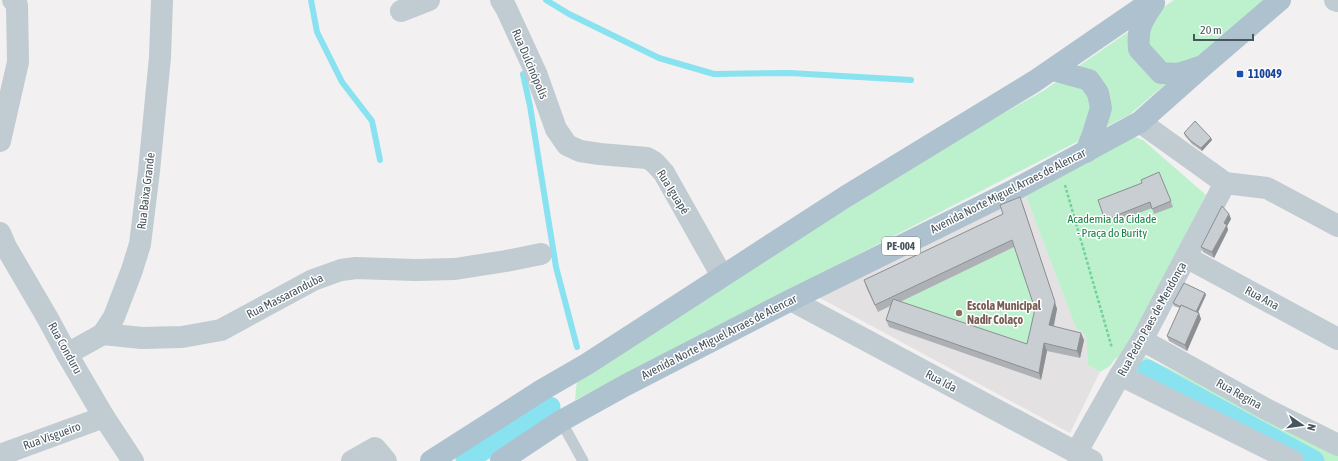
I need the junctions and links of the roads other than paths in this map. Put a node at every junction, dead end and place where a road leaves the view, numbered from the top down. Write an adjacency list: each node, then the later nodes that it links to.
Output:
1 (162, 0): 22 (street, Rua Baixa Grande)
2 (429, 0): 8 (street)
3 (500, 0): 12 (street, Rua Dulcinópolis)
4 (1153, 0): 10 (main road)
5 (1156, 0): 9 (main road)
6 (1280, 0): 9 (main road, Avenida Norte Miguel Arraes de Alencar / PE-004)
7 (15, 3): 13 (street)
8 (401, 11)
9 (1203, 66): 11 (main road, Avenida Norte Miguel Arraes de Alencar / PE-004)
10 (1053, 70): 14 (main road); 20 (main road)
11 (1140, 122): 14 (main road, Avenida Norte Miguel Arraes de Alencar / PE-004); 15 (street)
12 (556, 130): 20 (street, Rua Iguapé)
13 (0, 141)
14 (1086, 152): 21 (main road, Avenida Norte Miguel Arraes de Alencar / PE-004)
15 (1225, 183): 16 (street); 19 (street, Rua Pedro Paes de Mendonça)
16 (1338, 226)
17 (0, 233): 25 (street, Rua Conduru)
18 (541, 254): 22 (street, Rua Massaranduba)
19 (1186, 257): 23 (street, Rua Ana); 24 (street, Rua Pedro Paes de Mendonça)
20 (722, 276): 35 (main road)
21 (791, 300): 28 (main road, Avenida Norte Miguel Arraes de Alencar / PE-004); 31 (street, Rua Ida)
22 (103, 334): 25 (street, Rua Baixa Grande)
23 (1338, 339)
24 (1142, 340): 26 (street, Rua Pedro Paes de Mendonça); 29 (street, Rua Regina)
25 (67, 354): 27 (street, Rua Conduru)
26 (1120, 375): 31 (street, Rua Pedro Paes de Mendonça); 38 (street)
27 (104, 417): 30 (street, Rua Visgueiro); 32 (street, Rua Conduru)
28 (561, 421): 36 (main road, Avenida Norte Miguel Arraes de Alencar / PE-004); 37 (lane)
29 (1338, 445)
30 (0, 455)
31 (1084, 457)
32 (134, 461)
33 (352, 461): 34 (street)
34 (386, 461)
35 (431, 461)
36 (500, 461)
37 (583, 461)
38 (1293, 461)

